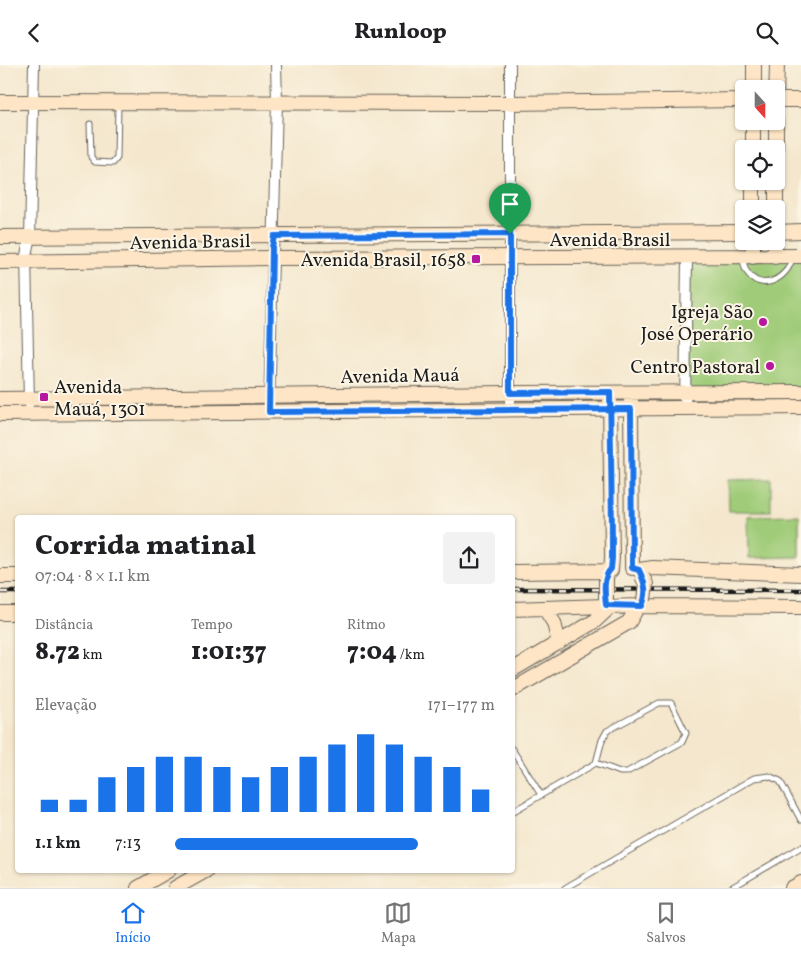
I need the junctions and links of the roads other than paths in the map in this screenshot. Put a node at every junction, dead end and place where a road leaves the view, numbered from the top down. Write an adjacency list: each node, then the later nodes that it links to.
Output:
1 (34, 65): 11 (street)
2 (276, 65): 13 (street)
3 (510, 65): 15 (street)
4 (754, 65): 6 (main road)
5 (777, 65): 7 (main road)
6 (754, 80)
7 (777, 80)
8 (735, 100): 15 (main road)
9 (785, 100): 10 (main road)
10 (801, 100)
11 (34, 101): 12 (main road); 14 (main road); 23 (street)
12 (118, 101): 13 (main road); 16 (lane)
13 (276, 101): 15 (main road); 21 (street)
14 (0, 102)
15 (509, 103): 20 (street)
16 (90, 124)
17 (785, 231): 18 (main road)
18 (801, 231)
19 (735, 232): 20 (main road, Avenida Brasil)
20 (510, 234): 21 (main road, Avenida Brasil); 31 (street)
21 (274, 236): 23 (main road, Avenida Brasil); 30 (street)
22 (0, 237): 23 (main road, Avenida Brasil)
23 (30, 237): 33 (street)
24 (750, 250): 28 (main road)
25 (775, 250): 29 (main road)
26 (797, 256): 28 (lane); 29 (main road, Avenida Brasil)
27 (686, 257): 28 (main road, Avenida Brasil); 31 (main road, Avenida Brasil); 36 (street)
28 (748, 257): 29 (main road, Avenida Brasil)
29 (775, 257)
30 (272, 258): 31 (main road, Avenida Brasil); 33 (main road, Avenida Brasil); 39 (street)
31 (510, 258): 38 (street)
32 (0, 262): 33 (main road, Avenida Brasil)
33 (26, 262): 41 (street)
34 (610, 392): 35 (main road, Avenida Mauá); 38 (main road, Avenida Mauá); 45 (main road)
35 (631, 392): 36 (main road, Avenida Mauá); 46 (main road)
36 (685, 392): 37 (main road, Avenida Mauá); 43 (street)
37 (801, 392)
38 (510, 393): 39 (main road, Avenida Mauá); 44 (street)
39 (270, 395): 41 (main road, Avenida Mauá); 47 (street)
40 (0, 399): 41 (main road, Avenida Mauá)
41 (28, 399): 48 (street)
42 (801, 407): 43 (main road, Avenida Mauá)
43 (685, 408): 46 (main road, Avenida Mauá)
44 (510, 409): 45 (main road, Avenida Mauá); 47 (main road, Avenida Mauá)
45 (610, 409): 46 (main road, Avenida Mauá); 51 (main road)
46 (631, 409): 50 (main road)
47 (269, 412): 48 (main road, Avenida Mauá)
48 (29, 413): 49 (main road, Avenida Mauá)
49 (0, 414)
50 (632, 488): 51 (main road); 52 (main road)
51 (611, 489): 54 (main road)
52 (638, 571): 54 (main road); 55 (main road); 59 (main road, bridge)
53 (515, 572): 54 (main road)
54 (608, 573): 58 (main road, bridge)
55 (801, 574)
56 (0, 576): 57 (main road)
57 (15, 576)
58 (607, 604): 59 (main road); 62 (main road); 65 (main road)
59 (641, 604): 60 (main road); 67 (main road)
60 (801, 607)
61 (515, 609): 62 (main road)
62 (545, 609): 65 (main road)
63 (0, 613): 64 (main road)
64 (15, 613)
65 (559, 643): 66 (main road)
66 (515, 668)
67 (515, 688)
68 (515, 754): 70 (lane)
69 (596, 763): 69 (lane); 70 (lane)
70 (541, 795): 71 (lane)
71 (515, 810)
72 (801, 820): 79 (lane)
73 (801, 847): 80 (lane)
74 (164, 873): 77 (main road)
75 (202, 873): 78 (main road)
76 (801, 883): 81 (main road)
77 (138, 888)
78 (175, 888)
79 (564, 888)
80 (731, 888)
81 (792, 888)

